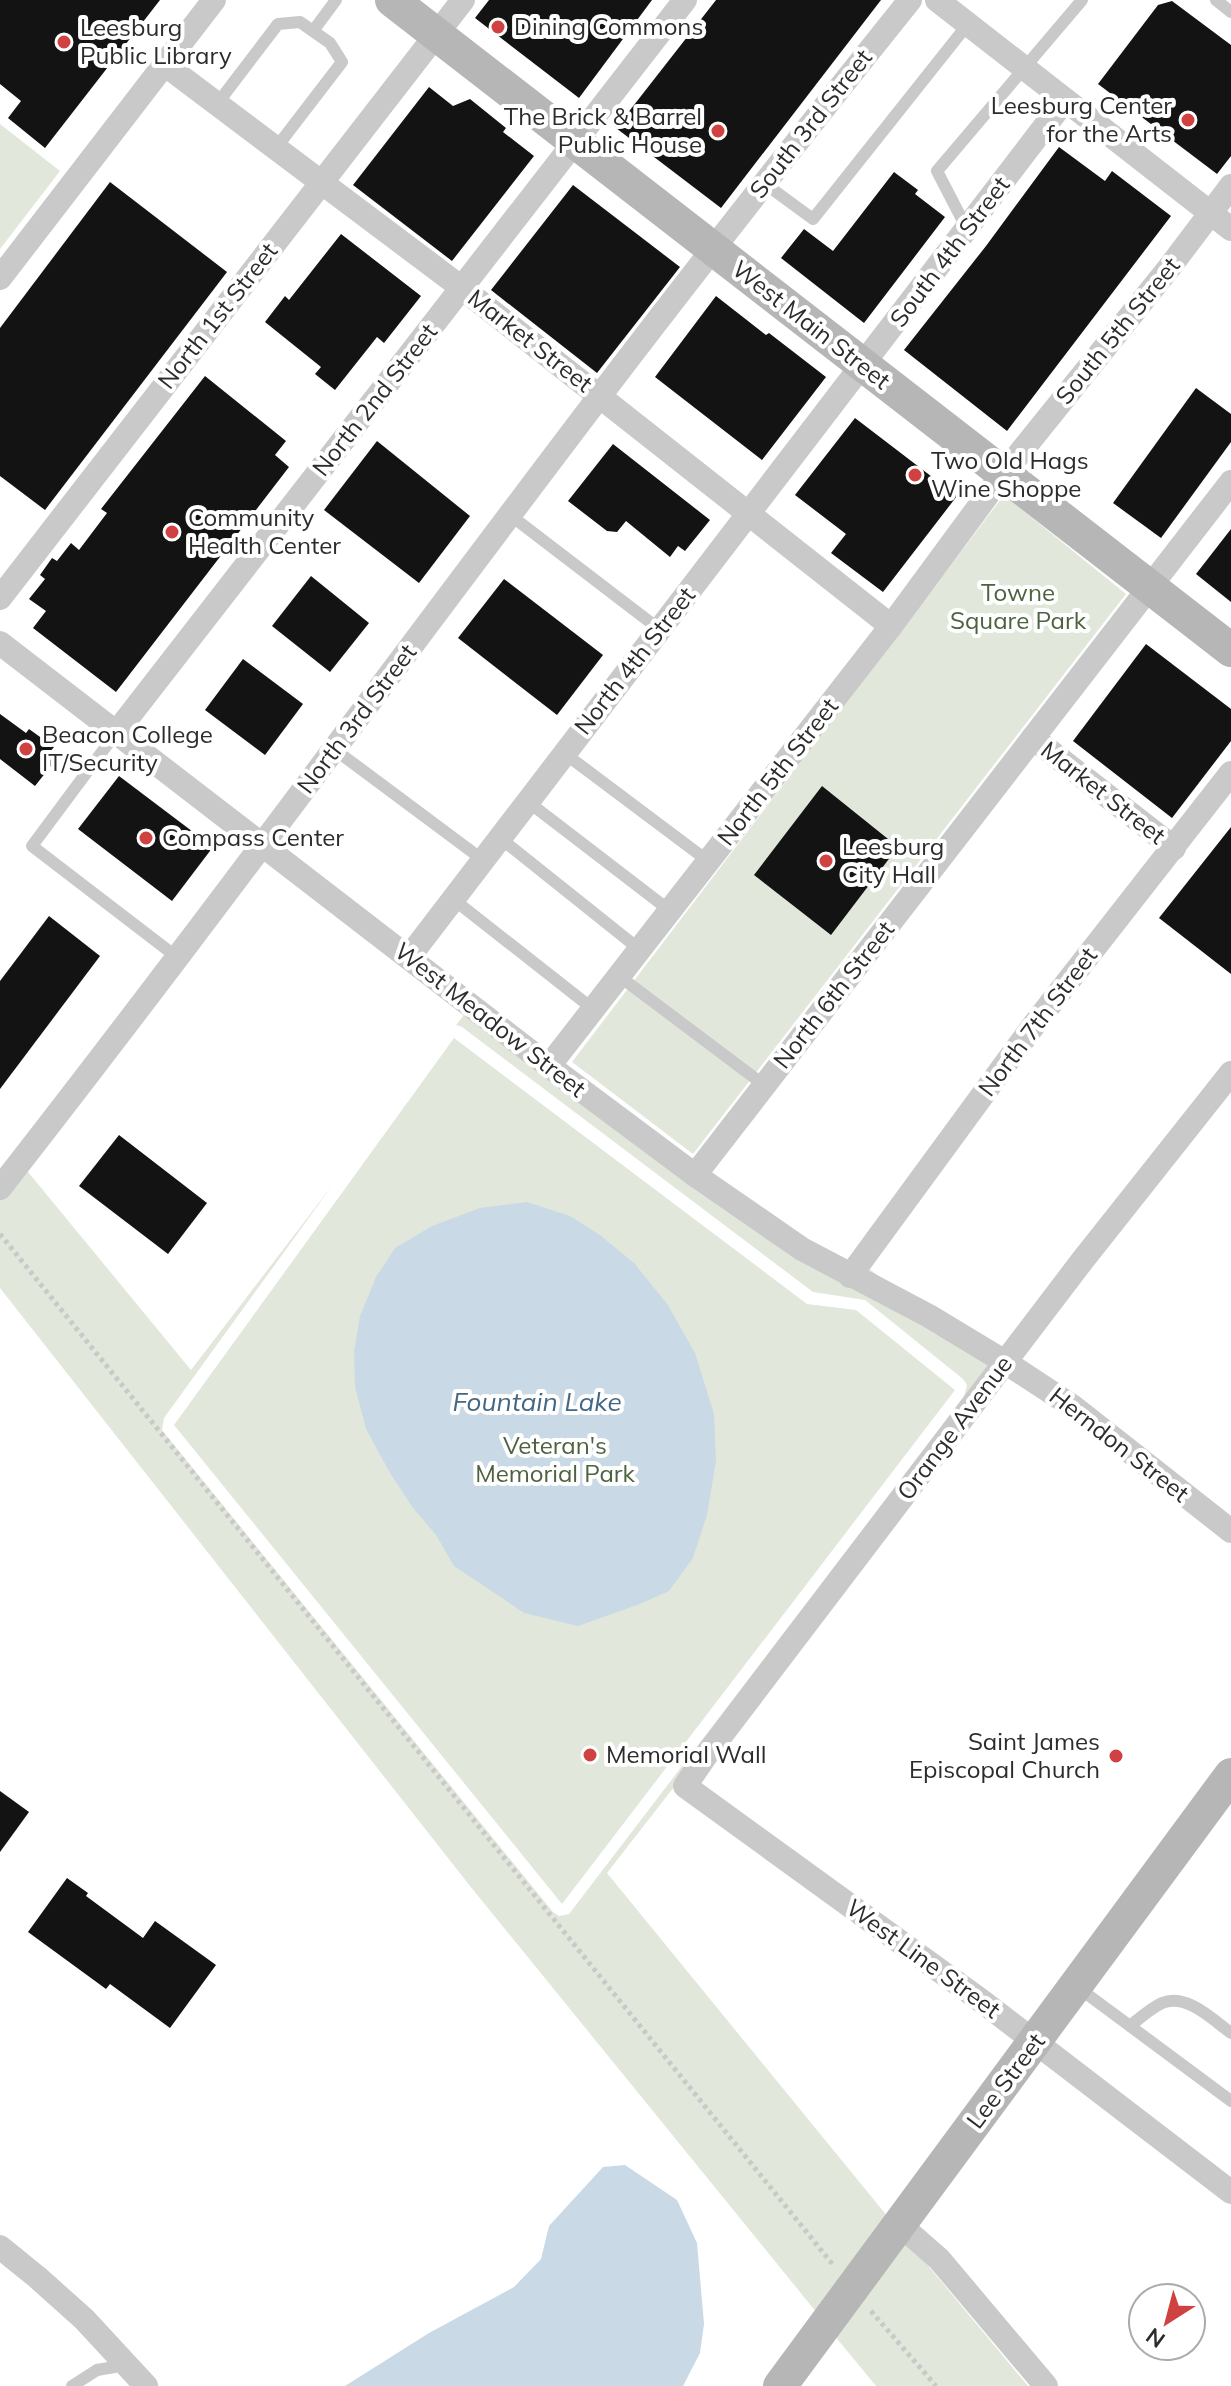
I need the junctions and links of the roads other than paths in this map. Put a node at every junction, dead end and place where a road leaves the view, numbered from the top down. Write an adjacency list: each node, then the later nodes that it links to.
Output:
1 (214, 0): 14 (street)
2 (336, 0): 12 (lane)
3 (392, 0): 13 (main road, West Main Street)
4 (463, 0): 13 (street, North 1st Street)
5 (685, 0): 18 (street, North 2nd Street)
6 (910, 0): 21 (street, South 3rd Street)
7 (937, 0): 11 (street)
8 (1082, 0): 15 (lane)
9 (1216, 0): 10 (lane)
10 (1231, 12)
11 (968, 24): 15 (street); 21 (lane)
12 (313, 31): 17 (lane); 19 (lane)
13 (436, 35): 18 (main road, West Main Street); 20 (street, North 1st Street)
14 (164, 64): 17 (street, Market Street); 27 (street)
15 (1024, 68): 16 (street); 24 (lane)
16 (1065, 100): 23 (street); 24 (street, South 4th Street)
17 (217, 104): 19 (street, Market Street)
18 (576, 142): 26 (main road, West Main Street); 28 (street, North 2nd Street)
19 (276, 148): 20 (street, Market Street)
20 (322, 182): 28 (street, Market Street); 36 (street, North 1st Street)
21 (764, 183): 26 (street, South 3rd Street)
22 (1231, 186): 23 (street, South 5th Street)
23 (1211, 213): 25 (street); 31 (street, South 5th Street)
24 (967, 229): 29 (street, South 4th Street)
25 (1231, 229)
26 (712, 249): 29 (main road, West Main Street); 30 (street, North 3rd Street)
27 (0, 278)
28 (462, 288): 30 (street, Market Street); 41 (street, North 2nd Street)
29 (863, 366): 31 (main road, West Main Street); 33 (street, North 4th Street)
30 (600, 396): 33 (street, Market Street); 34 (street, North 3rd Street)
31 (1003, 474): 35 (main road, West Main Street); 37 (street, North 5th Street)
32 (1231, 482): 35 (street, North 6th Street)
33 (749, 513): 37 (street, Market Street); 38 (street, North 4th Street)
34 (510, 515): 38 (lane); 43 (street, North 3rd Street)
35 (1150, 588): 40 (main road, West Main Street); 42 (street, North 6th Street)
36 (0, 598)
37 (891, 626): 51 (street, North 5th Street)
38 (659, 629): 44 (street, North 4th Street)
39 (0, 643): 41 (street, West Meadow Street)
40 (1231, 650)
41 (116, 733): 48 (street, West Meadow Street); 56 (lane)
42 (1033, 738): 49 (street, Market Street); 61 (street, North 6th Street)
43 (334, 749): 48 (street, North 3rd Street); 50 (lane)
44 (564, 753): 46 (street, North 4th Street); 51 (lane)
45 (1231, 773): 49 (street, North 7th Street)
46 (527, 801): 47 (street, North 4th Street); 53 (lane)
47 (500, 838): 50 (street, North 4th Street); 54 (lane)
48 (263, 846): 55 (street, West Meadow Street); 56 (street, North 3rd Street)
49 (1174, 848): 64 (street, North 7th Street)
50 (483, 860): 52 (street, North 4th Street)
51 (708, 861): 53 (street, North 5th Street)
52 (453, 899): 55 (street, North 4th Street); 58 (lane)
53 (669, 910): 54 (street, North 5th Street)
54 (639, 949): 57 (street, North 5th Street)
55 (409, 957): 59 (street, West Meadow Street)
56 (178, 958): 63 (street, North 3rd Street)
57 (619, 976): 58 (street, North 5th Street); 61 (lane)
58 (593, 1009): 59 (street, North 5th Street)
59 (549, 1066): 62 (street, West Meadow Street)
60 (1231, 1073): 65 (street, Orange Avenue)
61 (764, 1085): 62 (street, North 6th Street)
62 (695, 1175): 64 (street, West Meadow Street)
63 (0, 1188)
64 (850, 1276): 65 (street, West Meadow Street)
65 (1005, 1362): 66 (street, Herndon Street); 68 (street, Orange Avenue)
66 (1231, 1531)
67 (1231, 1775): 69 (main road, Lee Street)
68 (688, 1788): 72 (street, West Line Street)
69 (1076, 1986): 70 (lane); 72 (main road, Lee Street)
70 (1130, 2026): 71 (lane); 73 (lane)
71 (1231, 2033)
72 (1034, 2042): 74 (street, West Line Street); 75 (main road, Lee Street)
73 (1231, 2101)
74 (1231, 2192)
75 (899, 2224): 80 (main road, Lee Street); 81 (street)
76 (0, 2247): 77 (street)
77 (126, 2365): 78 (lane); 79 (street)
78 (72, 2386)
79 (146, 2386)
80 (780, 2386)
81 (1046, 2386)

